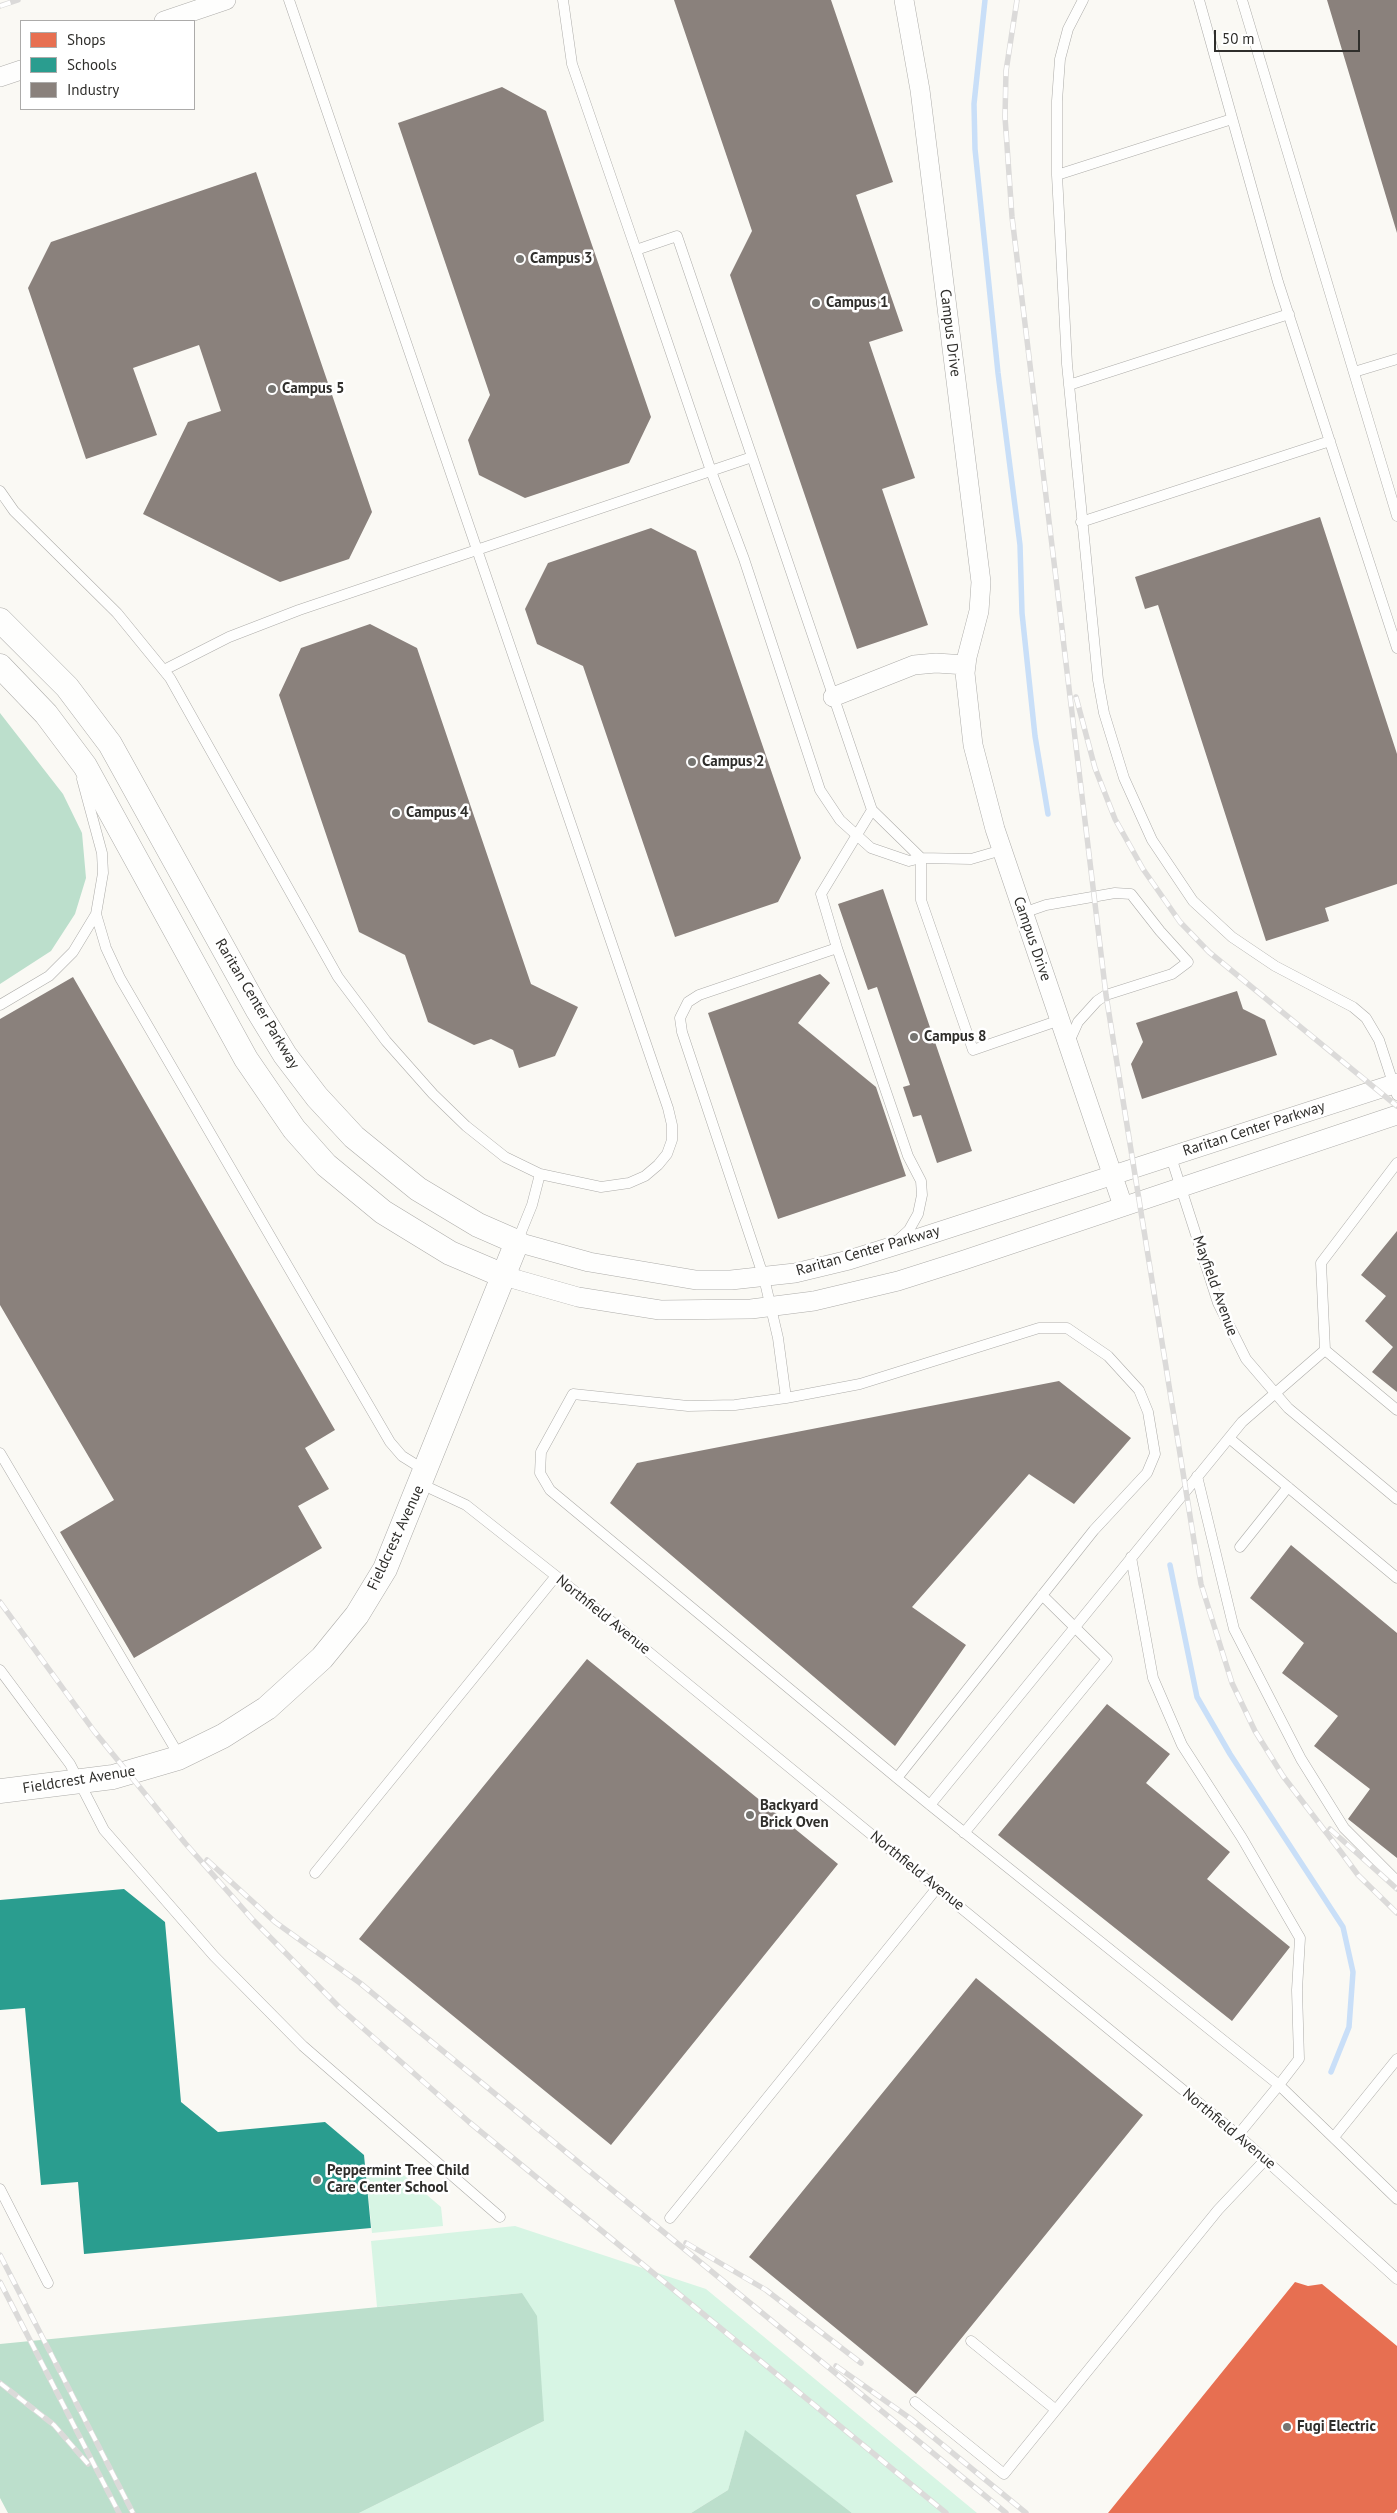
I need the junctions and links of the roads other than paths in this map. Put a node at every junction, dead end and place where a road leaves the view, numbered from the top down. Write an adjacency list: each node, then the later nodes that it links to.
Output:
1 (226, 0): 8 (street)
2 (289, 0): 24 (lane)
3 (563, 0): 13 (lane)
4 (904, 0): 27 (street, Campus Drive)
5 (1083, 0): 12 (lane)
6 (1199, 0): 11 (lane)
7 (1242, 0): 16 (lane)
8 (167, 20)
9 (20, 70): 10 (street)
10 (0, 77)
11 (1232, 119): 12 (lane); 14 (lane)
12 (1057, 175): 17 (lane)
13 (636, 250): 19 (lane); 20 (lane)
14 (1289, 314): 17 (lane); 18 (lane)
15 (1397, 359): 16 (lane)
16 (1354, 372): 22 (lane)
17 (1069, 385): 23 (lane)
18 (1330, 441): 23 (lane); 26 (lane)
19 (752, 457): 20 (lane); 30 (lane)
20 (711, 471): 24 (lane); 33 (lane)
21 (0, 491): 29 (lane)
22 (1397, 516)
23 (1081, 522): 42 (lane)
24 (477, 551): 29 (lane); 46 (lane)
25 (0, 620): 50 (street, Raritan Center Parkway)
26 (1397, 648)
27 (966, 665): 30 (street); 34 (street, Campus Drive)
28 (0, 666): 31 (street, Raritan Center Parkway)
29 (164, 670): 46 (lane)
30 (833, 697): 32 (lane)
31 (72, 748): 37 (lane); 52 (street, Raritan Center Parkway)
32 (872, 810): 33 (lane); 35 (lane)
33 (857, 836): 35 (lane); 38 (lane)
34 (1002, 850): 35 (lane); 36 (street, Campus Drive)
35 (921, 858): 40 (lane)
36 (1023, 913): 40 (street, Campus Drive); 41 (lane)
37 (96, 914): 39 (lane); 62 (lane, Northfield Avenue)
38 (837, 948): 51 (lane); 53 (lane)
39 (0, 1005)
40 (1060, 1020): 41 (street, Campus Drive)
41 (1068, 1046): 47 (street, Campus Drive)
42 (1396, 1087): 44 (street, Raritan Center Parkway)
43 (1397, 1115): 48 (street, Raritan Center Parkway)
44 (1171, 1157): 47 (street, Raritan Center Parkway); 48 (lane, Mayfield Avenue)
45 (1397, 1163): 55 (lane)
46 (540, 1174): 50 (lane)
47 (1112, 1175): 49 (street, Campus Drive); 51 (street, Raritan Center Parkway)
48 (1180, 1186): 49 (street, Raritan Center Parkway); 56 (lane, Mayfield Avenue)
49 (1123, 1206): 54 (street, Raritan Center Parkway)
50 (517, 1242): 52 (street, Fieldcrest Avenue); 53 (street, Raritan Center Parkway)
51 (884, 1249): 53 (street, Raritan Center Parkway)
52 (504, 1276): 54 (street, Raritan Center Parkway); 62 (street, Fieldcrest Avenue)
53 (764, 1278): 54 (lane)
54 (772, 1308): 57 (lane)
55 (1325, 1350): 56 (lane); 58 (lane)
56 (1273, 1393): 59 (lane); 64 (lane, Mayfield Avenue)
57 (786, 1398): 69 (lane); 73 (lane)
58 (1397, 1410)
59 (1229, 1438): 61 (lane); 63 (lane)
60 (0, 1454): 72 (lane)
61 (1197, 1476): 66 (lane); 79 (lane)
62 (424, 1478): 67 (lane, Northfield Avenue); 72 (street, Fieldcrest Avenue)
63 (1288, 1487): 65 (lane); 68 (lane)
64 (1397, 1499)
65 (1240, 1547)
66 (1131, 1558): 70 (lane); 82 (lane)
67 (556, 1576): 78 (lane); 80 (lane, Northfield Avenue)
68 (1397, 1578)
69 (1042, 1595): 70 (lane); 73 (lane)
70 (1076, 1626): 76 (lane); 77 (lane)
71 (0, 1670): 74 (lane)
72 (180, 1757): 74 (street, Fieldcrest Avenue)
73 (897, 1778): 76 (lane)
74 (80, 1783): 75 (street, Fieldcrest Avenue); 88 (lane)
75 (0, 1792)
76 (930, 1806): 77 (lane)
77 (964, 1833): 82 (lane)
78 (315, 1873)
79 (1397, 1881)
80 (938, 1888): 83 (lane, Northfield Avenue); 89 (lane)
81 (1397, 2059): 84 (lane)
82 (1279, 2085): 83 (lane); 84 (lane)
83 (1238, 2135): 85 (lane, Northfield Avenue)
84 (1334, 2137): 87 (lane)
85 (1266, 2158): 90 (lane, Northfield Avenue); 94 (lane)
86 (0, 2189): 91 (lane)
87 (1397, 2199)
88 (500, 2217)
89 (670, 2218)
90 (1397, 2279)
91 (48, 2283)
92 (971, 2341): 94 (lane)
93 (915, 2402): 94 (lane)
94 (1056, 2410)

